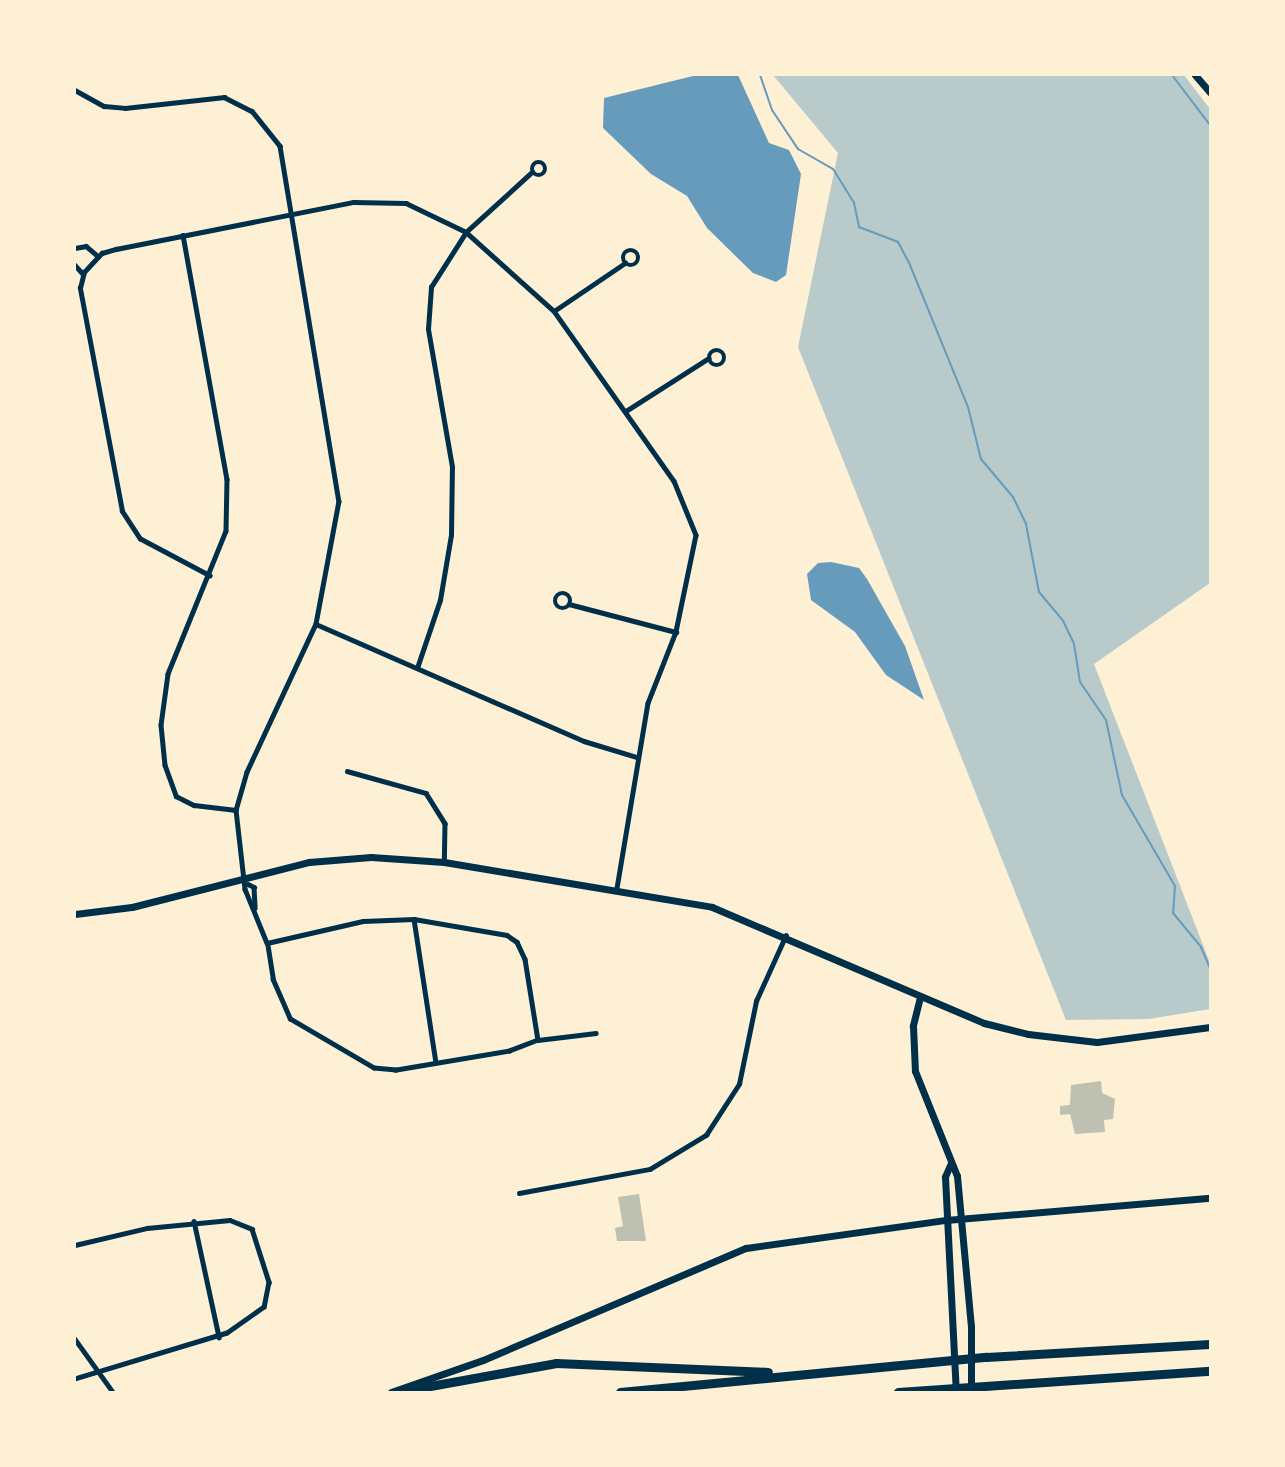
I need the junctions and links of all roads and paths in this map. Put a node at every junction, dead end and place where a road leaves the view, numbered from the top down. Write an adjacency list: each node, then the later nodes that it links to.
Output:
1 (1196, 75): 3 (main road)
2 (1210, 76): 3 (main road)
3 (1201, 82): 5 (main road)
4 (75, 90): 7 (street)
5 (1210, 92)
6 (532, 172): 8 (street)
7 (293, 212): 8 (street); 9 (street); 20 (street)
8 (466, 232): 15 (street); 22 (street)
9 (183, 235): 11 (street); 18 (street)
10 (75, 248): 11 (street)
11 (98, 256): 14 (street)
12 (626, 262): 15 (street)
13 (75, 265): 14 (street)
14 (83, 274): 18 (street)
15 (554, 311): 17 (street)
16 (709, 358): 17 (street)
17 (626, 411): 21 (street)
18 (210, 576): 25 (street)
19 (570, 604): 21 (street)
20 (316, 624): 22 (street); 25 (street)
21 (676, 632): 23 (street)
22 (417, 668): 23 (street)
23 (638, 757): 28 (street)
24 (347, 771): 26 (street)
25 (236, 810): 27 (street)
26 (444, 862): 27 (main road); 28 (main road)
27 (246, 880): 29 (main road); 32 (street)
28 (617, 888): 31 (main road)
29 (75, 914)
30 (414, 919): 32 (street); 36 (street); 37 (street)
31 (786, 935): 33 (main road); 39 (street)
32 (267, 943): 37 (street)
33 (920, 997): 34 (main road); 38 (main road)
34 (1210, 1027)
35 (596, 1033): 36 (street)
36 (538, 1040): 37 (street)
37 (436, 1062)
38 (950, 1166): 41 (main road); 42 (main road)
39 (519, 1193)
40 (1210, 1198): 41 (main road)
41 (962, 1218): 42 (main road); 58 (main road)
42 (946, 1220): 53 (main road); 57 (main road)
43 (194, 1221): 44 (street); 45 (street); 45 (street)
44 (75, 1245)
45 (219, 1337): 49 (street)
46 (75, 1339): 49 (street)
47 (1210, 1344): 50 (highway)
48 (1210, 1371): 56 (highway)
49 (102, 1372): 51 (street); 52 (street)
50 (810, 1372): 54 (highway); 55 (highway)
51 (75, 1379)
52 (113, 1392)
53 (391, 1392)
54 (398, 1392)
55 (620, 1392)
56 (898, 1392)
57 (956, 1392)
58 (971, 1392)

